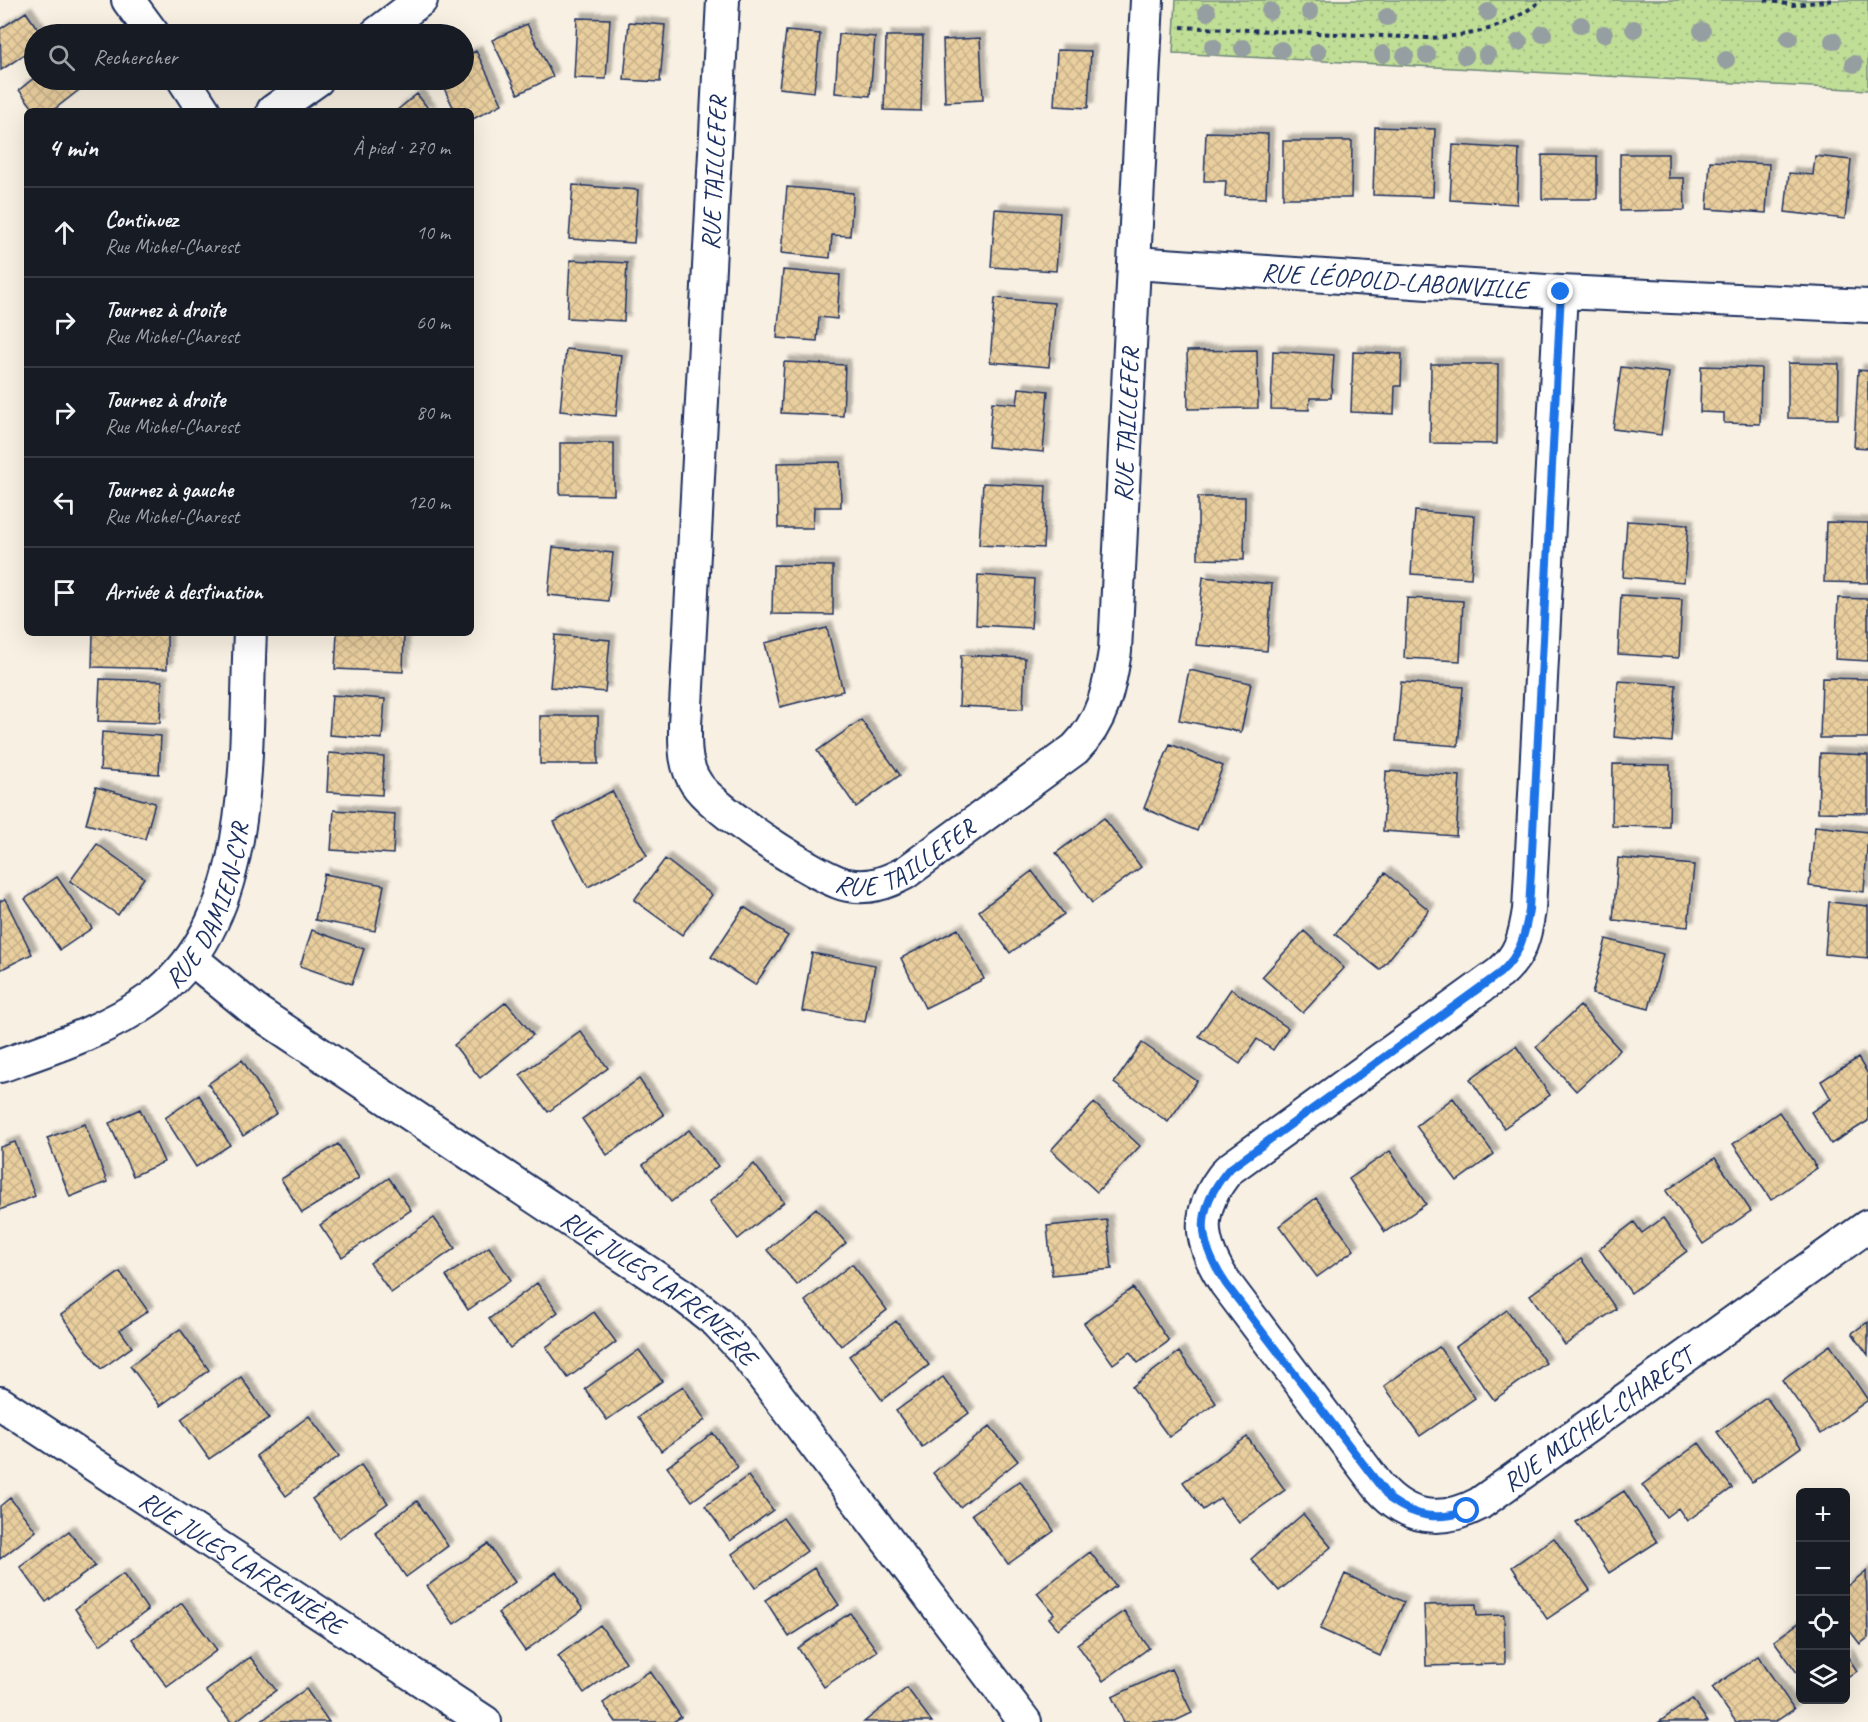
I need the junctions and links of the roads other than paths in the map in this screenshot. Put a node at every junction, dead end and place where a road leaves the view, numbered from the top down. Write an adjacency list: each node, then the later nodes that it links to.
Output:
1 (128, 0): 5 (street)
2 (422, 0): 6 (street)
3 (723, 0): 11 (street, RUE TAILLEFER)
4 (1147, 0): 11 (street, RUE TAILLEFER)
5 (146, 24)
6 (390, 24)
7 (190, 90): 9 (street)
8 (303, 90): 10 (street)
9 (202, 108)
10 (277, 108)
11 (1135, 263): 12 (street, RUE LÉOPOLD-LABONVILLE)
12 (1561, 292): 13 (street, RUE LÉOPOLD-LABONVILLE); 17 (street, RUE MICHEL-CHAREST)
13 (1868, 306)
14 (250, 636): 15 (street, RUE DAMIEN-CYR)
15 (192, 959): 16 (street, RUE DAMIEN-CYR); 20 (street, RUE JULES LAFRENIÈRE)
16 (0, 1066)
17 (1868, 1226)
18 (0, 1402): 19 (street, RUE JULES LAFRENIÈRE)
19 (485, 1722)
20 (1025, 1722)

